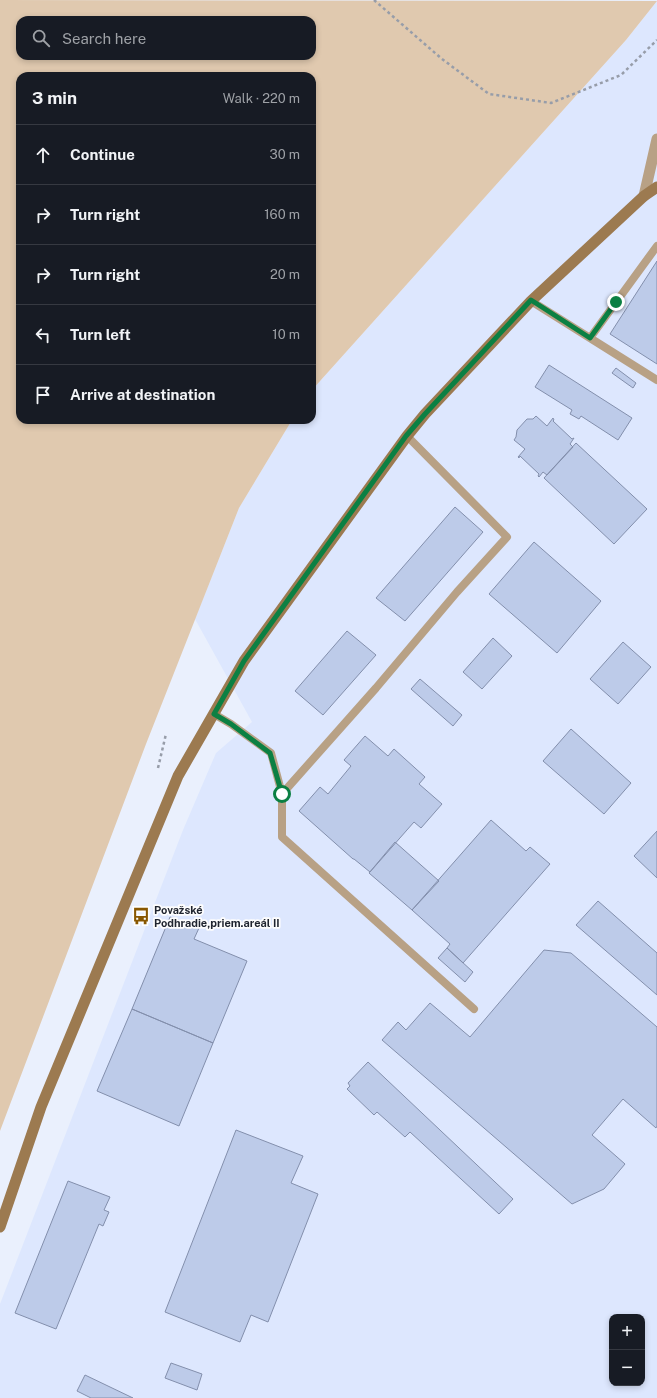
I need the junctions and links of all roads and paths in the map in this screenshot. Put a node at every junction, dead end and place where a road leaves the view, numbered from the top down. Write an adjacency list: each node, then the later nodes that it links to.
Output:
1 (374, 0): 2 (path)
2 (657, 40)
3 (657, 139): 5 (street)
4 (657, 187): 5 (main road)
5 (644, 196): 7 (main road)
6 (657, 246): 8 (lane)
7 (531, 300): 8 (lane); 10 (main road)
8 (590, 338): 9 (lane)
9 (657, 380)
10 (406, 436): 11 (main road); 14 (lane)
11 (214, 714): 14 (lane); 16 (main road)
12 (166, 734): 13 (path)
13 (158, 768)
14 (282, 794): 15 (lane)
15 (474, 1009)
16 (0, 1227)

